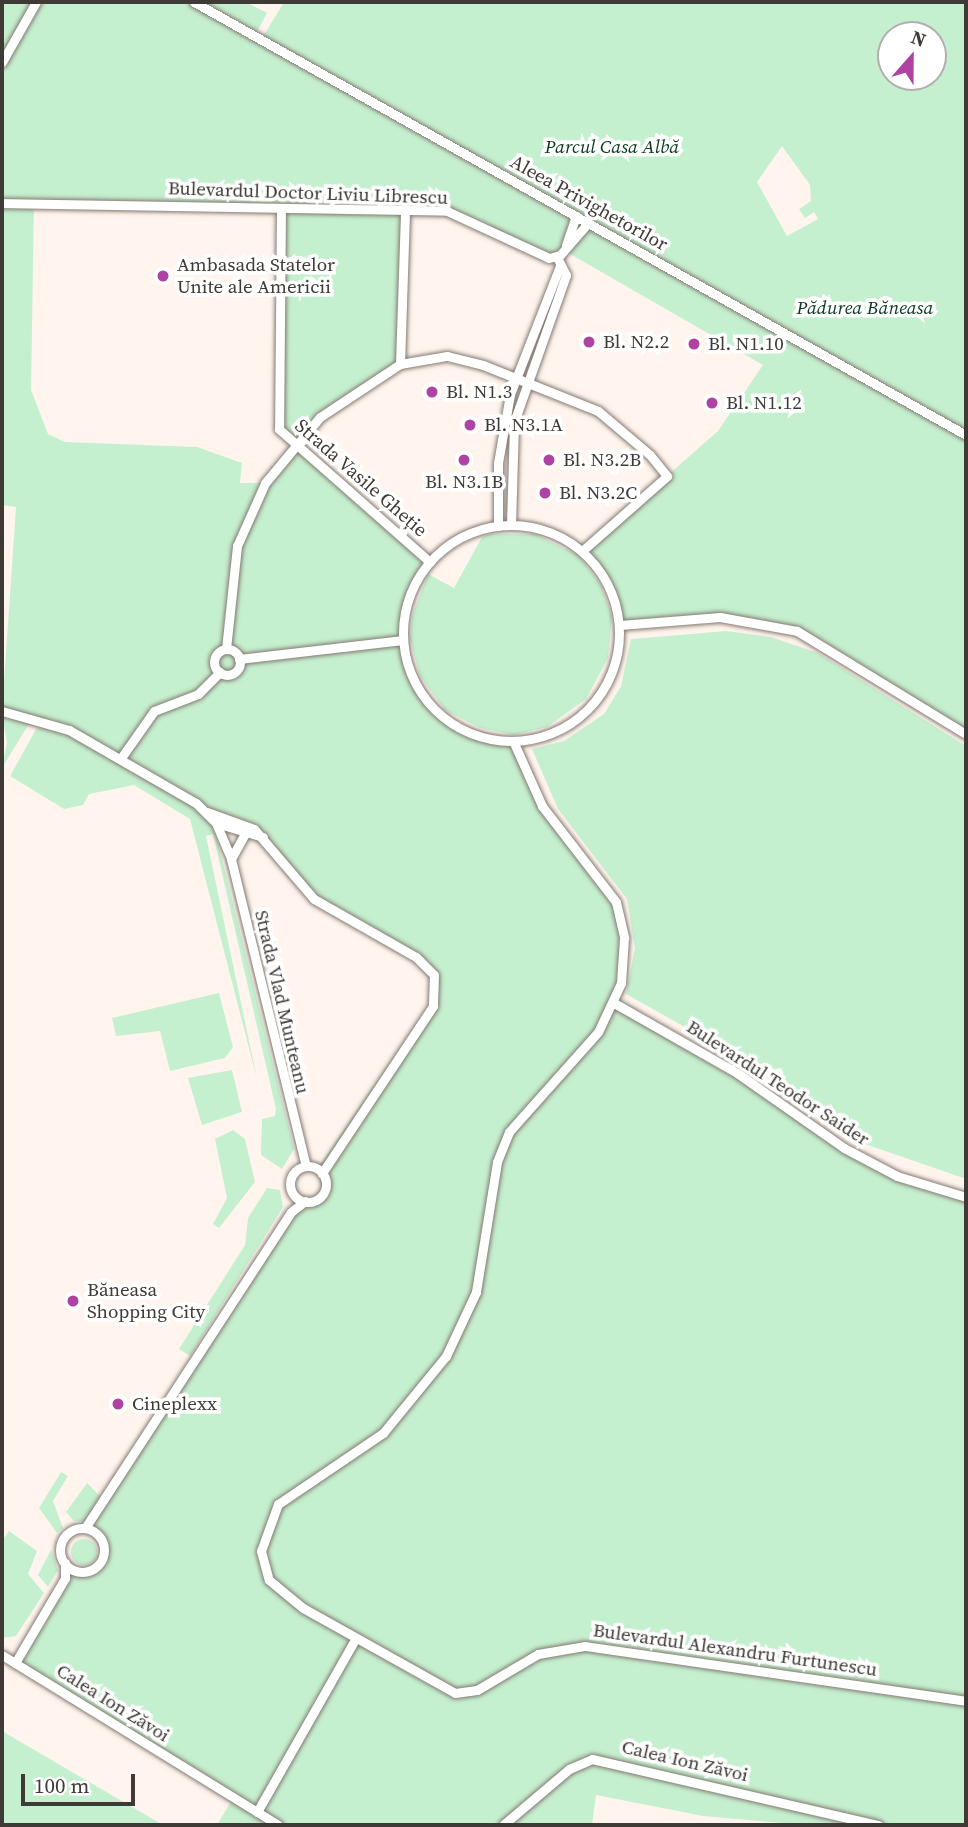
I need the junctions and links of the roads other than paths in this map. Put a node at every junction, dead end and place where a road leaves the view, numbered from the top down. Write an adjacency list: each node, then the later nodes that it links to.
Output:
1 (36, 2): 3 (street)
2 (194, 2): 7 (street, Aleea Privighetorilor)
3 (2, 62)
4 (2, 204): 5 (street, Bulevardul Doctor Liviu Librescu)
5 (281, 208): 6 (street, Bulevardul Doctor Liviu Librescu); 14 (street, Strada Vasile Gheție)
6 (405, 210): 9 (street, Bulevardul Doctor Liviu Librescu); 10 (street)
7 (576, 216): 8 (street, Aleea Privighetorilor); 9 (street)
8 (588, 223): 9 (street); 13 (street, Aleea Privighetorilor)
9 (561, 258): 11 (street); 12 (street)
10 (400, 364): 11 (street); 14 (street)
11 (514, 377): 12 (street); 16 (street)
12 (525, 381): 15 (street); 17 (street)
13 (966, 435)
14 (293, 445): 18 (street, Strada Vasile Gheție); 21 (street)
15 (511, 525): 16 (street); 17 (street)
16 (498, 526): 18 (street)
17 (583, 550): 19 (street)
18 (429, 562): 20 (street)
19 (620, 625): 25 (street); 26 (street)
20 (403, 640): 22 (street); 26 (street)
21 (226, 649): 22 (street); 23 (street)
22 (239, 659): 23 (street)
23 (220, 673): 27 (street)
24 (2, 711): 27 (street)
25 (966, 734)
26 (514, 743): 32 (street)
27 (121, 758): 28 (street)
28 (207, 812): 29 (street); 30 (street, Strada Vlad Munteanu)
29 (245, 829): 30 (street); 31 (street); 33 (street)
30 (226, 834): 31 (street, Strada Vlad Munteanu)
31 (231, 859): 34 (street, Strada Vlad Munteanu)
32 (614, 1003): 37 (street, Bulevardul Teodor Saider); 46 (street, Bulevardul Alexandru Furtunescu)
33 (333, 1153): 34 (street); 35 (street)
34 (305, 1167): 35 (street); 36 (street)
35 (321, 1173): 38 (street)
36 (293, 1194): 38 (street); 39 (street)
37 (966, 1198)
38 (305, 1202): 39 (street)
39 (291, 1212): 40 (street)
40 (96, 1520): 41 (street); 42 (street)
41 (85, 1528): 42 (street); 43 (street)
42 (97, 1533): 44 (street)
43 (65, 1563): 44 (street); 45 (street)
44 (80, 1571): 45 (street)
45 (65, 1578): 48 (street)
46 (356, 1638): 49 (street, Bulevardul Alexandru Furtunescu); 50 (street)
47 (2, 1655): 48 (street, Calea Ion Zăvoi)
48 (15, 1663): 50 (street, Calea Ion Zăvoi)
49 (966, 1701)
50 (257, 1812): 51 (street, Calea Ion Zăvoi)
51 (278, 1825)
52 (503, 1825): 53 (street, Calea Ion Zăvoi)
53 (879, 1825)

